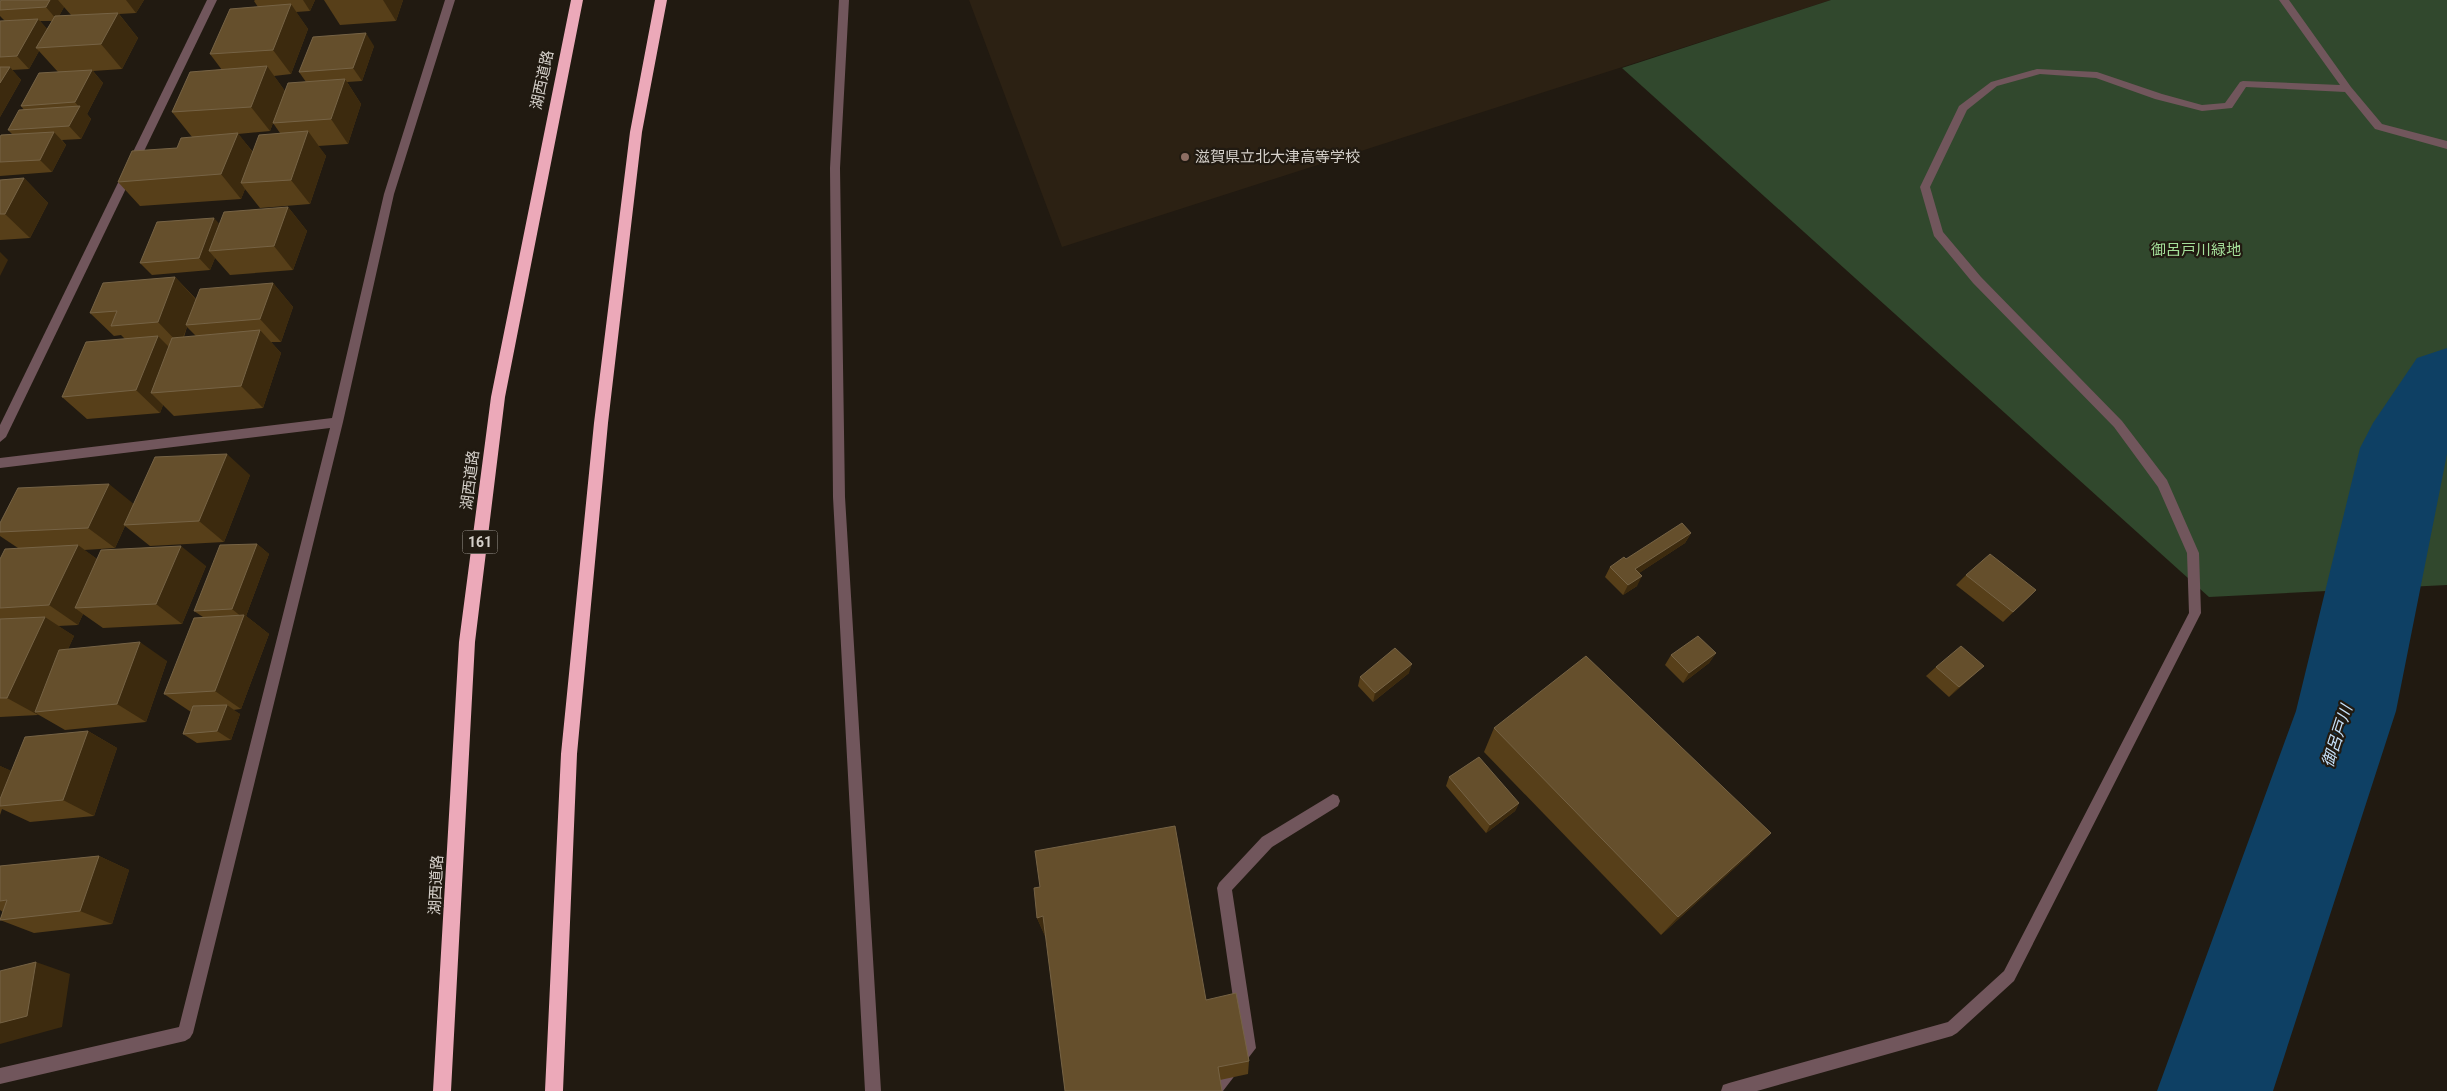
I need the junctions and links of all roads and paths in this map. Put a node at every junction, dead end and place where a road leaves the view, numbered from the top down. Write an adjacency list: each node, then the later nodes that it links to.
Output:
1 (212, 0): 10 (street)
2 (450, 0): 9 (street)
3 (577, 0): 14 (highway, 湖西道路 / 161)
4 (661, 0): 15 (highway)
5 (844, 0): 16 (street)
6 (2284, 0): 7 (street)
7 (2348, 90): 8 (street); 18 (street)
8 (2447, 145)
9 (337, 422): 11 (street); 13 (street)
10 (0, 437)
11 (0, 463)
12 (1334, 801): 17 (street)
13 (0, 1076)
14 (442, 1091)
15 (554, 1091)
16 (874, 1091)
17 (1213, 1091)
18 (1729, 1091)

